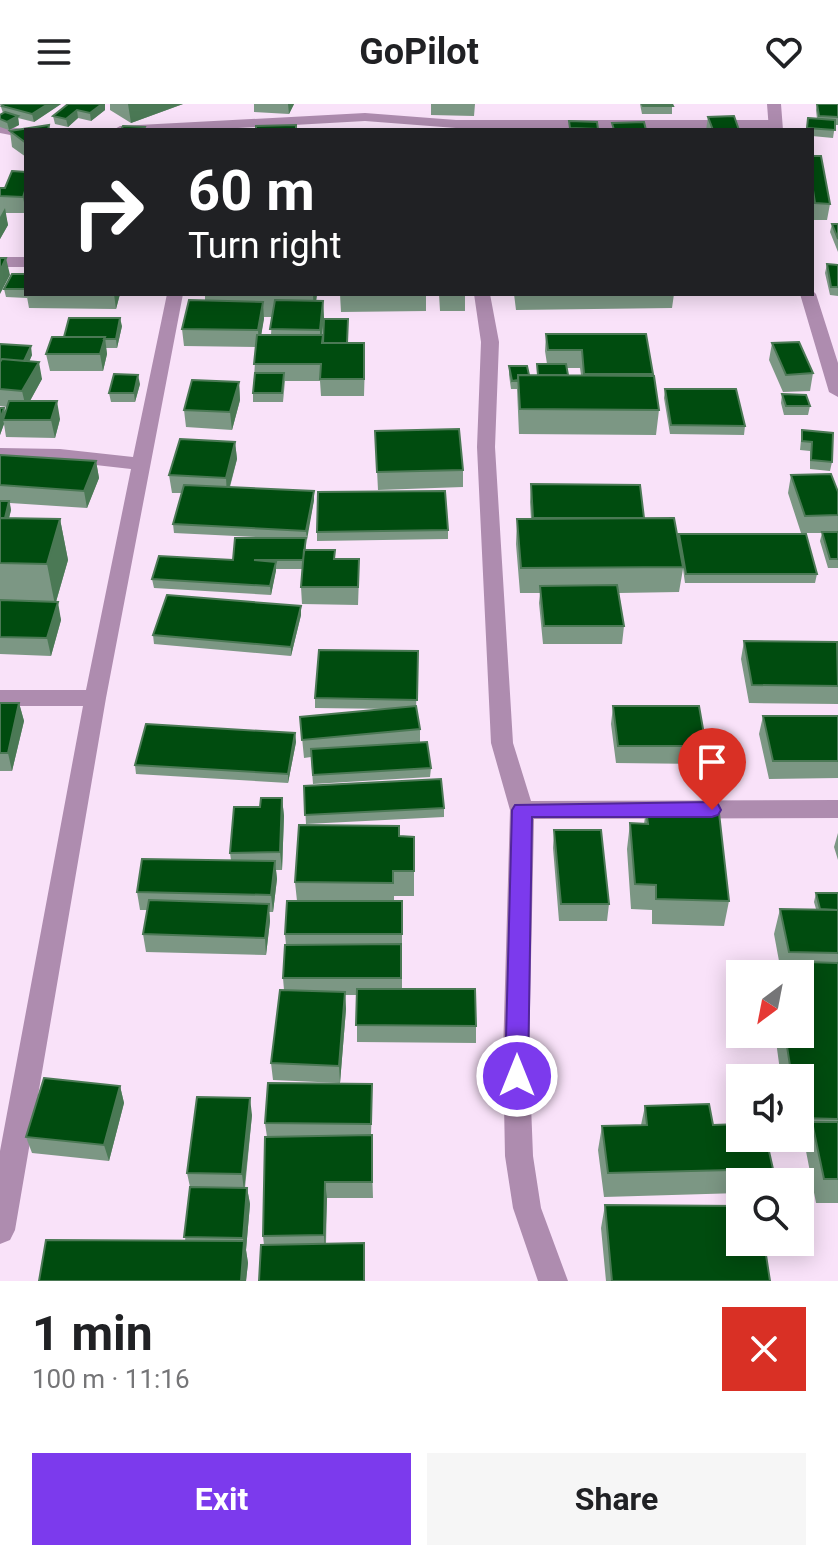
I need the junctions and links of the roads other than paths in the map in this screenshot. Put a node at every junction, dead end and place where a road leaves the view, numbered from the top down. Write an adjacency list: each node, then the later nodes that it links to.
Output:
1 (774, 104): 3 (street)
2 (369, 117): 3 (street); 4 (street)
3 (776, 127)
4 (158, 128)
5 (0, 129): 6 (street)
6 (24, 134)
7 (0, 262): 8 (street)
8 (24, 262)
9 (175, 296): 14 (street)
10 (482, 296): 18 (street)
11 (809, 296): 12 (street)
12 (838, 392)
13 (0, 454): 14 (street)
14 (141, 464): 16 (street)
15 (0, 698): 16 (street)
16 (95, 698): 19 (street)
17 (838, 809): 18 (street)
18 (522, 810): 20 (street)
19 (0, 1230)
20 (553, 1281)

